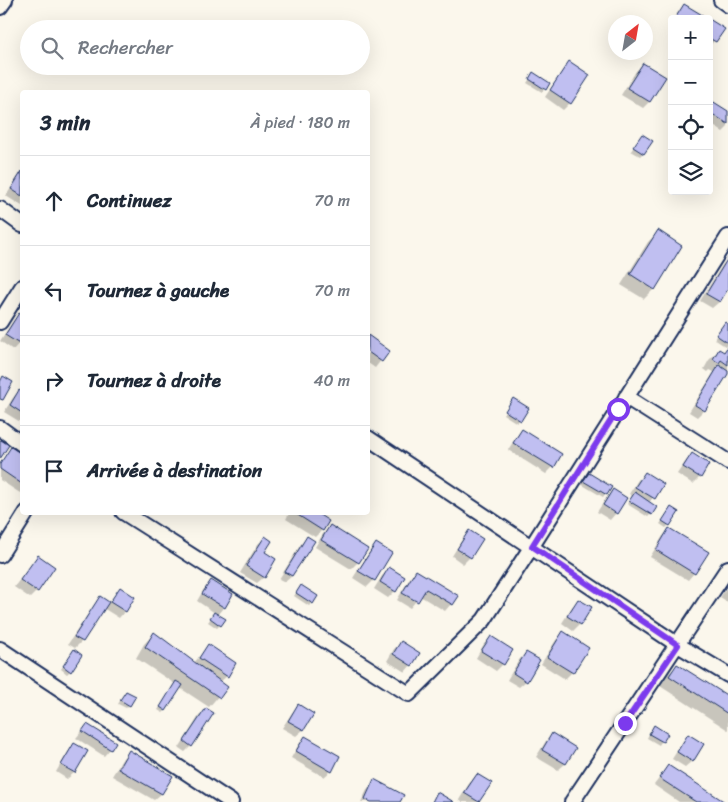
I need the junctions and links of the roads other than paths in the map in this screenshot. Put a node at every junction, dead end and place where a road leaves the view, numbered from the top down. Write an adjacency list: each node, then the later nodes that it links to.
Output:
1 (5, 0): 4 (street)
2 (721, 0): 3 (street)
3 (728, 5)
4 (0, 7)
5 (0, 208): 6 (street)
6 (20, 223)
7 (728, 239): 10 (street)
8 (20, 290): 9 (street)
9 (0, 322)
10 (626, 396): 14 (street); 17 (street)
11 (0, 428): 13 (street)
12 (370, 439): 17 (street)
13 (20, 443)
14 (728, 462)
15 (25, 515): 18 (street)
16 (128, 515): 17 (street)
17 (532, 546): 20 (street)
18 (0, 555)
19 (728, 568): 20 (street)
20 (678, 645): 22 (street); 24 (street)
21 (0, 649): 23 (street)
22 (728, 675)
23 (231, 802)
24 (572, 802)

